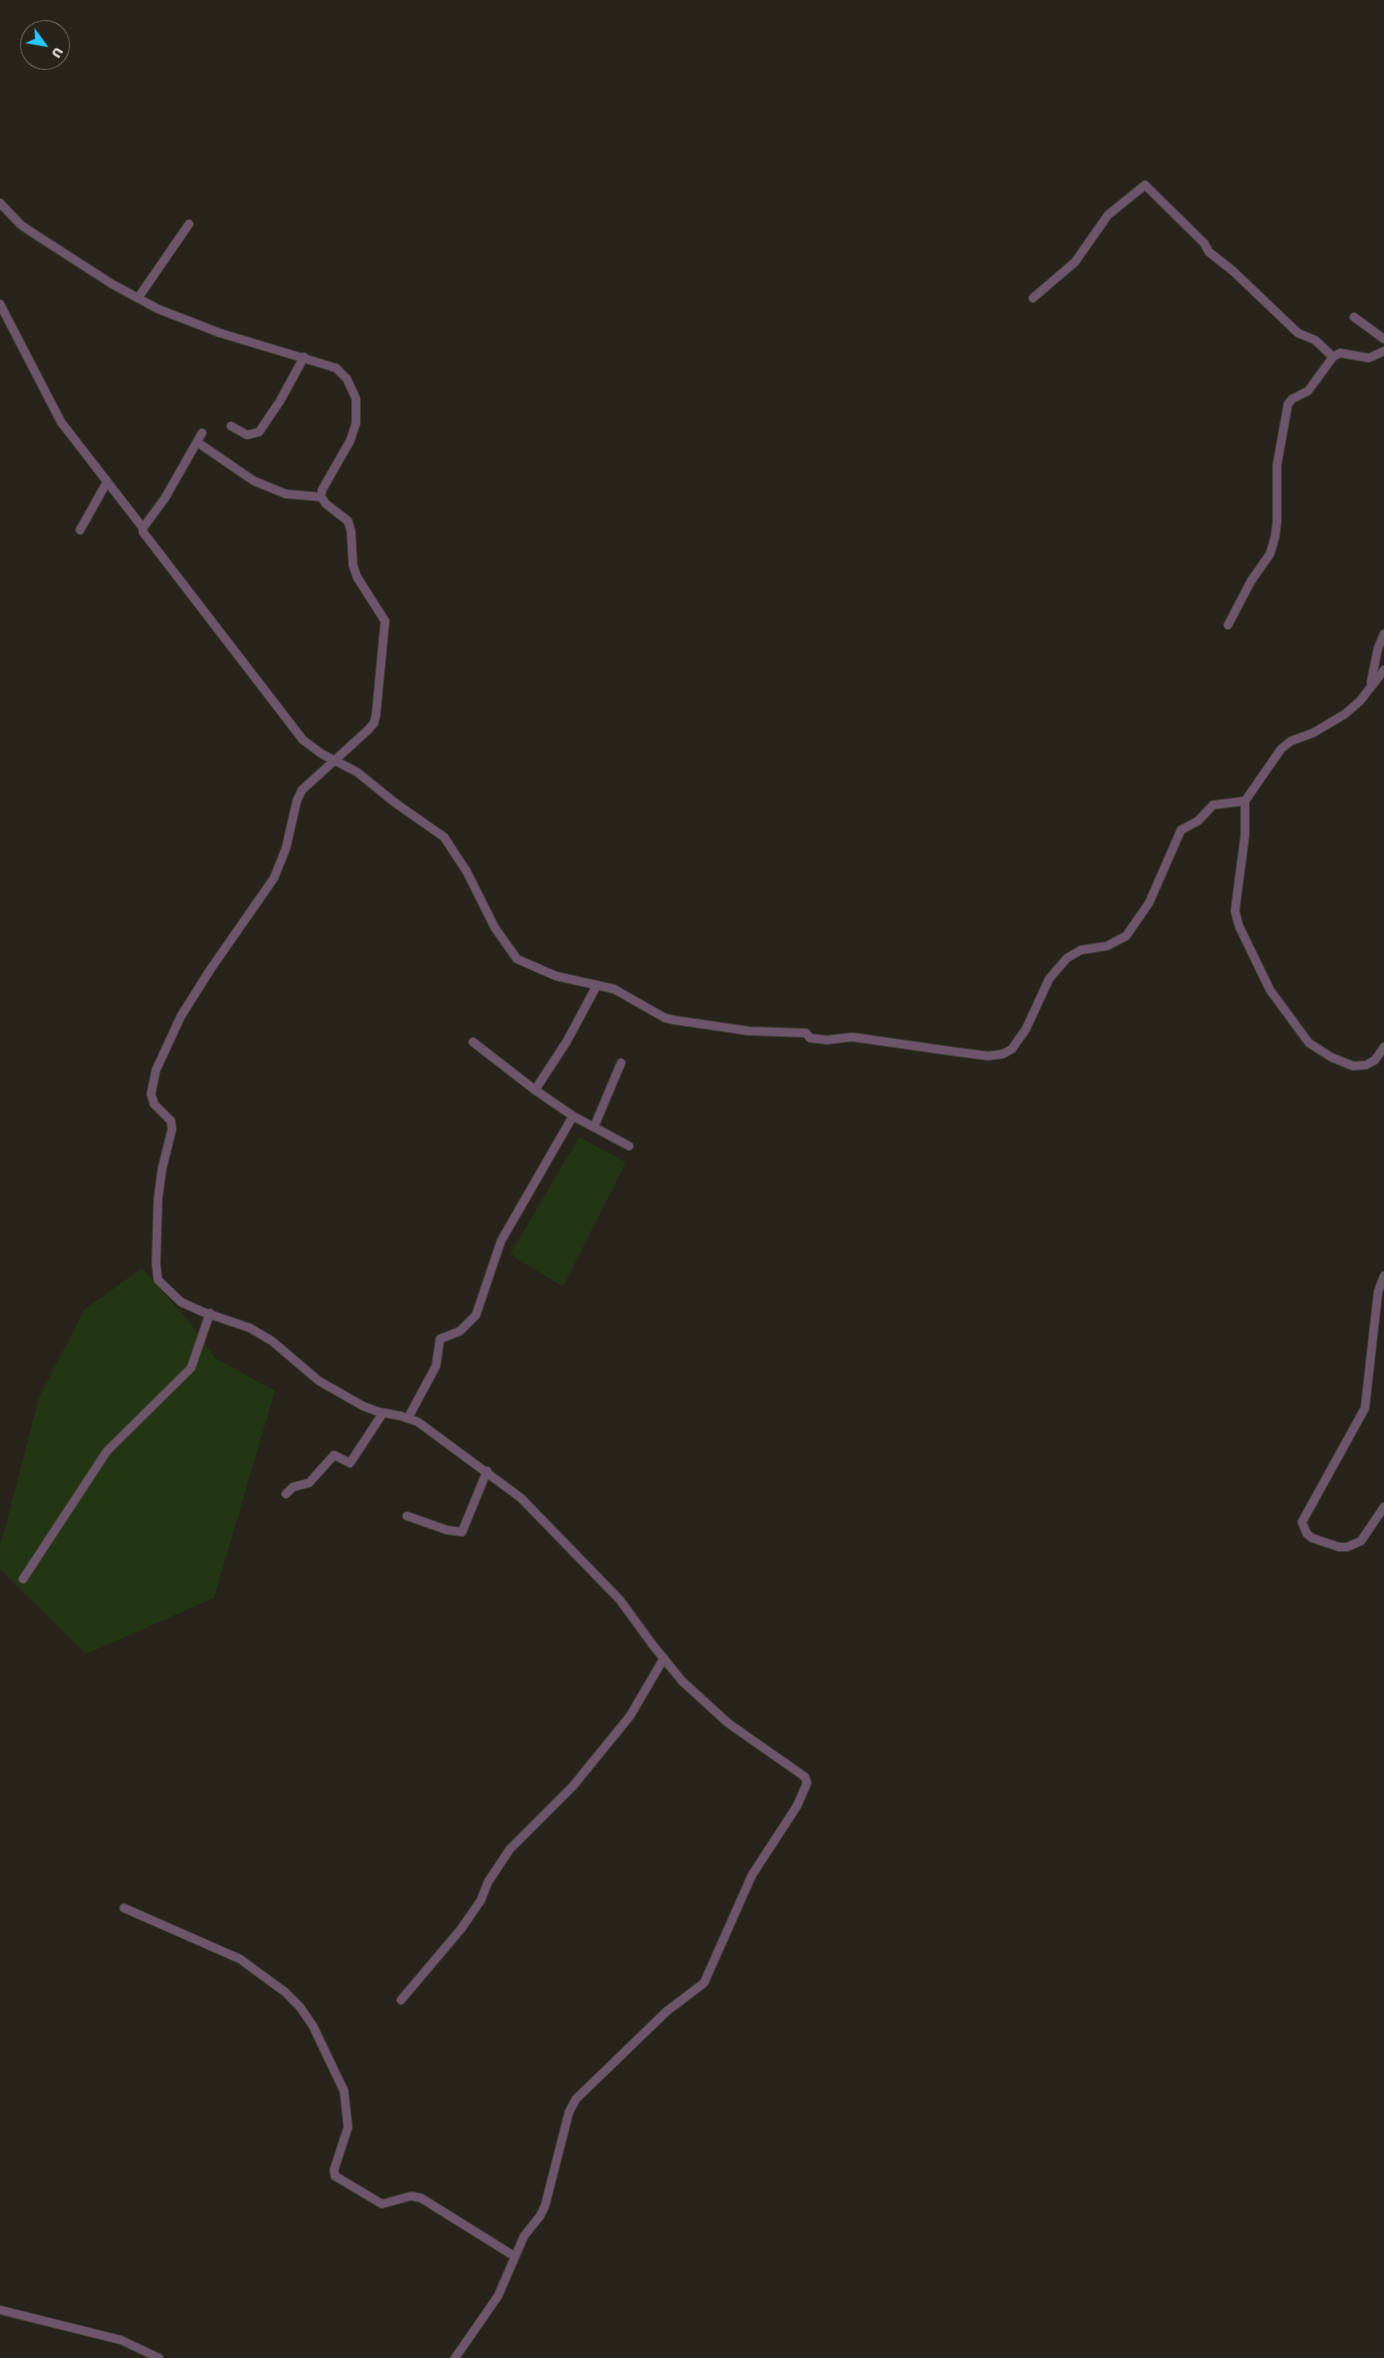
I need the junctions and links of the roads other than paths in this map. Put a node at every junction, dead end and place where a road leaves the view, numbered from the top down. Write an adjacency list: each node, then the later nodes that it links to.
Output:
1 (0, 203): 3 (street)
2 (189, 224): 3 (street)
3 (138, 298): 9 (street)
4 (1033, 298): 10 (street)
5 (0, 304): 14 (street)
6 (1354, 317): 7 (street)
7 (1384, 339)
8 (1384, 351): 10 (street)
9 (304, 357): 11 (street); 15 (street)
10 (1333, 357): 18 (street)
11 (231, 426)
12 (202, 433): 13 (street)
13 (197, 442): 15 (street); 16 (street)
14 (107, 482): 16 (street); 17 (street)
15 (321, 497): 22 (street)
16 (143, 528): 22 (street)
17 (80, 530)
18 (1228, 625)
19 (1384, 634): 21 (street)
20 (1384, 670): 21 (street)
21 (1370, 689): 23 (street)
22 (333, 760): 24 (street); 33 (street)
23 (1244, 802): 24 (street); 26 (street)
24 (597, 985): 28 (street)
25 (473, 1042): 28 (street)
26 (1384, 1047)
27 (621, 1062): 30 (street)
28 (535, 1090): 29 (street)
29 (573, 1116): 30 (street); 35 (street)
30 (594, 1127): 31 (street)
31 (628, 1146)
32 (1384, 1276): 38 (street)
33 (210, 1313): 34 (street); 40 (street)
34 (383, 1413): 35 (street); 37 (street)
35 (408, 1418): 36 (street)
36 (486, 1471): 39 (street); 41 (street)
37 (286, 1494)
38 (1384, 1508)
39 (407, 1516)
40 (23, 1580)
41 (664, 1658): 43 (street); 44 (street)
42 (124, 1908): 44 (street)
43 (402, 2000)
44 (514, 2256): 47 (street)
45 (0, 2310): 46 (street)
46 (158, 2358)
47 (455, 2358)

